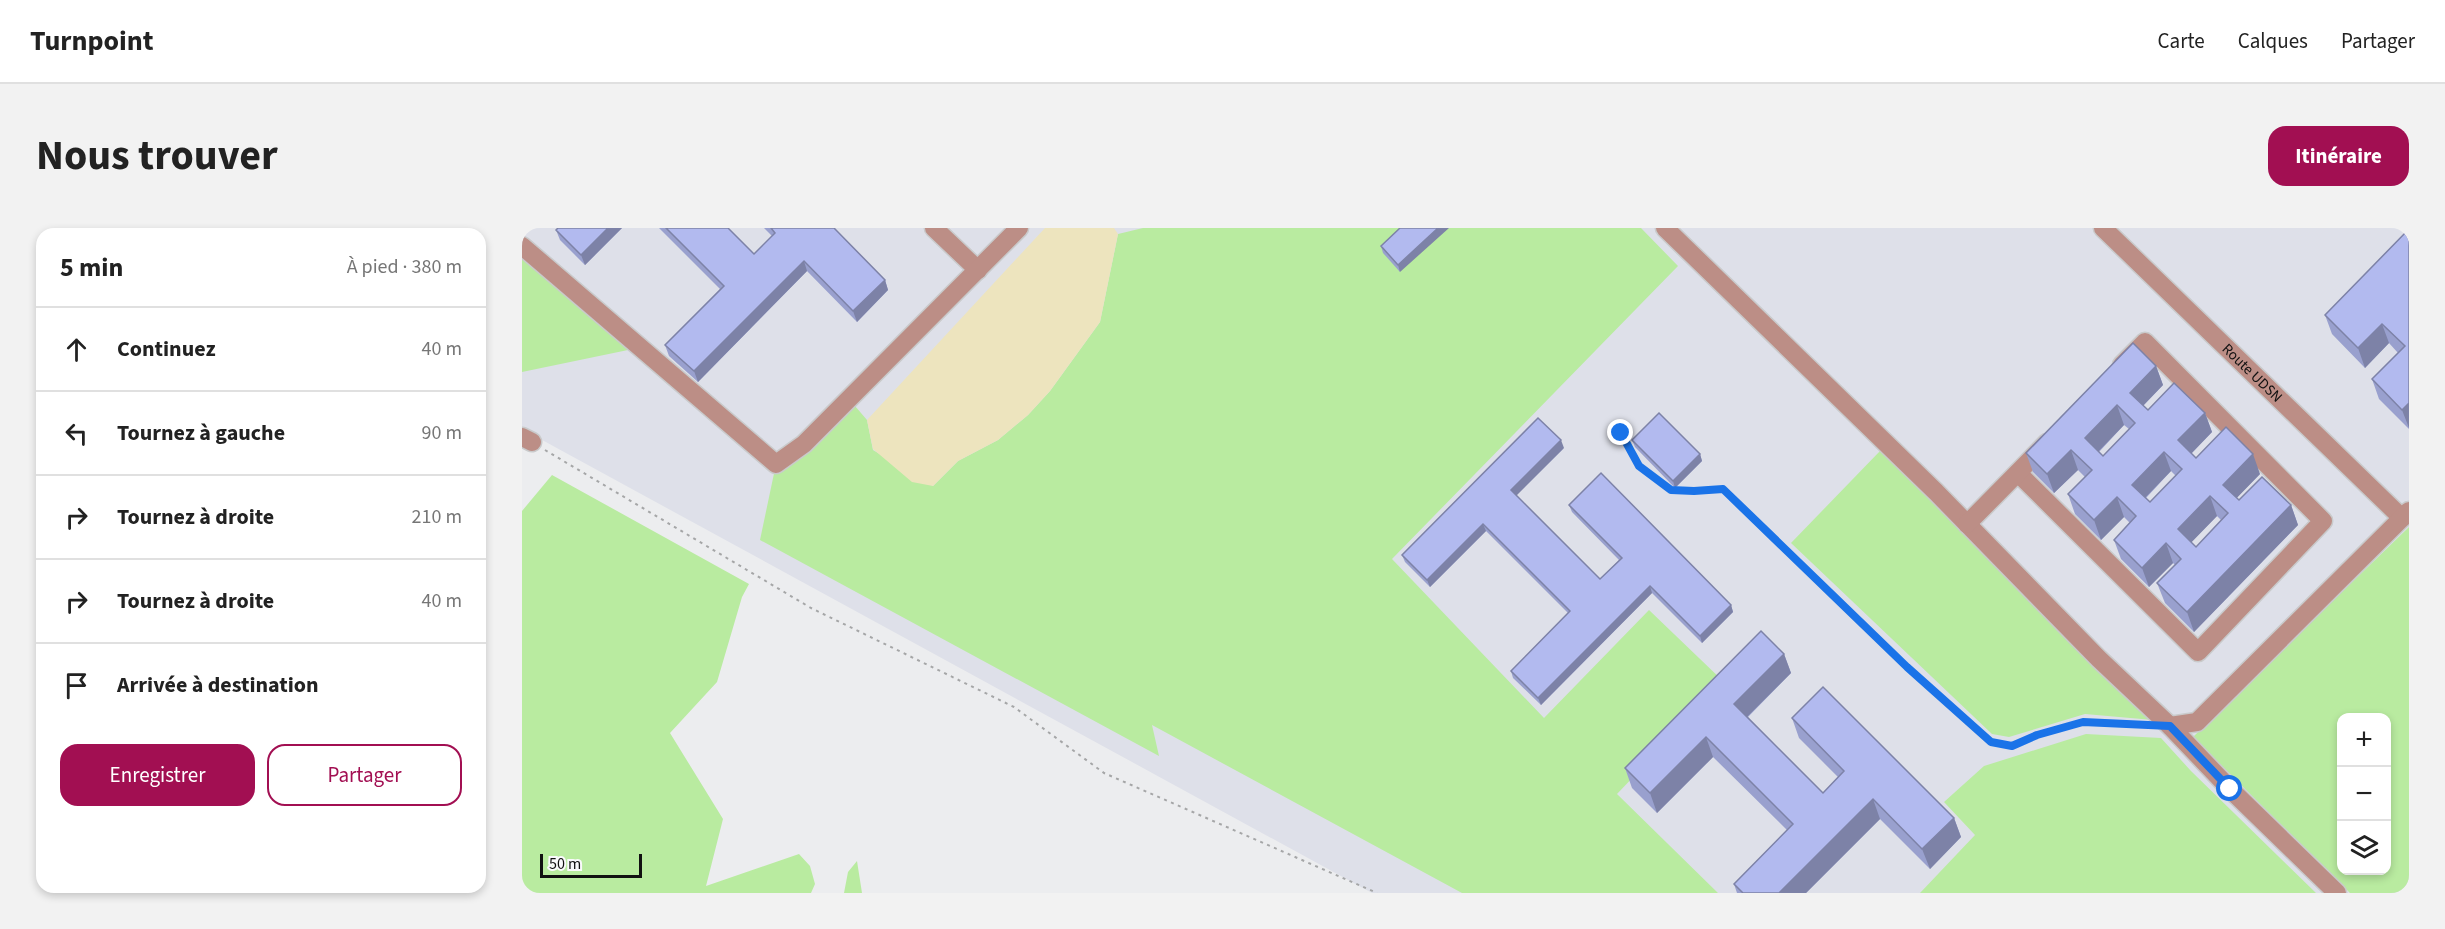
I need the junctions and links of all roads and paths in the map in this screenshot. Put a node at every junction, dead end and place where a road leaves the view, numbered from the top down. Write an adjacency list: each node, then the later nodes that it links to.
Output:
1 (934, 228): 6 (street)
2 (1019, 228): 6 (street)
3 (1665, 228): 13 (street)
4 (2103, 228): 12 (street, Route UDSN)
5 (522, 246): 6 (street)
6 (978, 270)
7 (2113, 375): 11 (street)
8 (2058, 432): 11 (street)
9 (1621, 433): 14 (path)
10 (527, 440): 15 (path)
11 (2018, 473): 13 (street)
12 (2406, 514): 14 (street)
13 (1967, 524): 14 (street)
14 (2170, 726): 16 (street)
15 (1377, 893)
16 (2337, 893)

